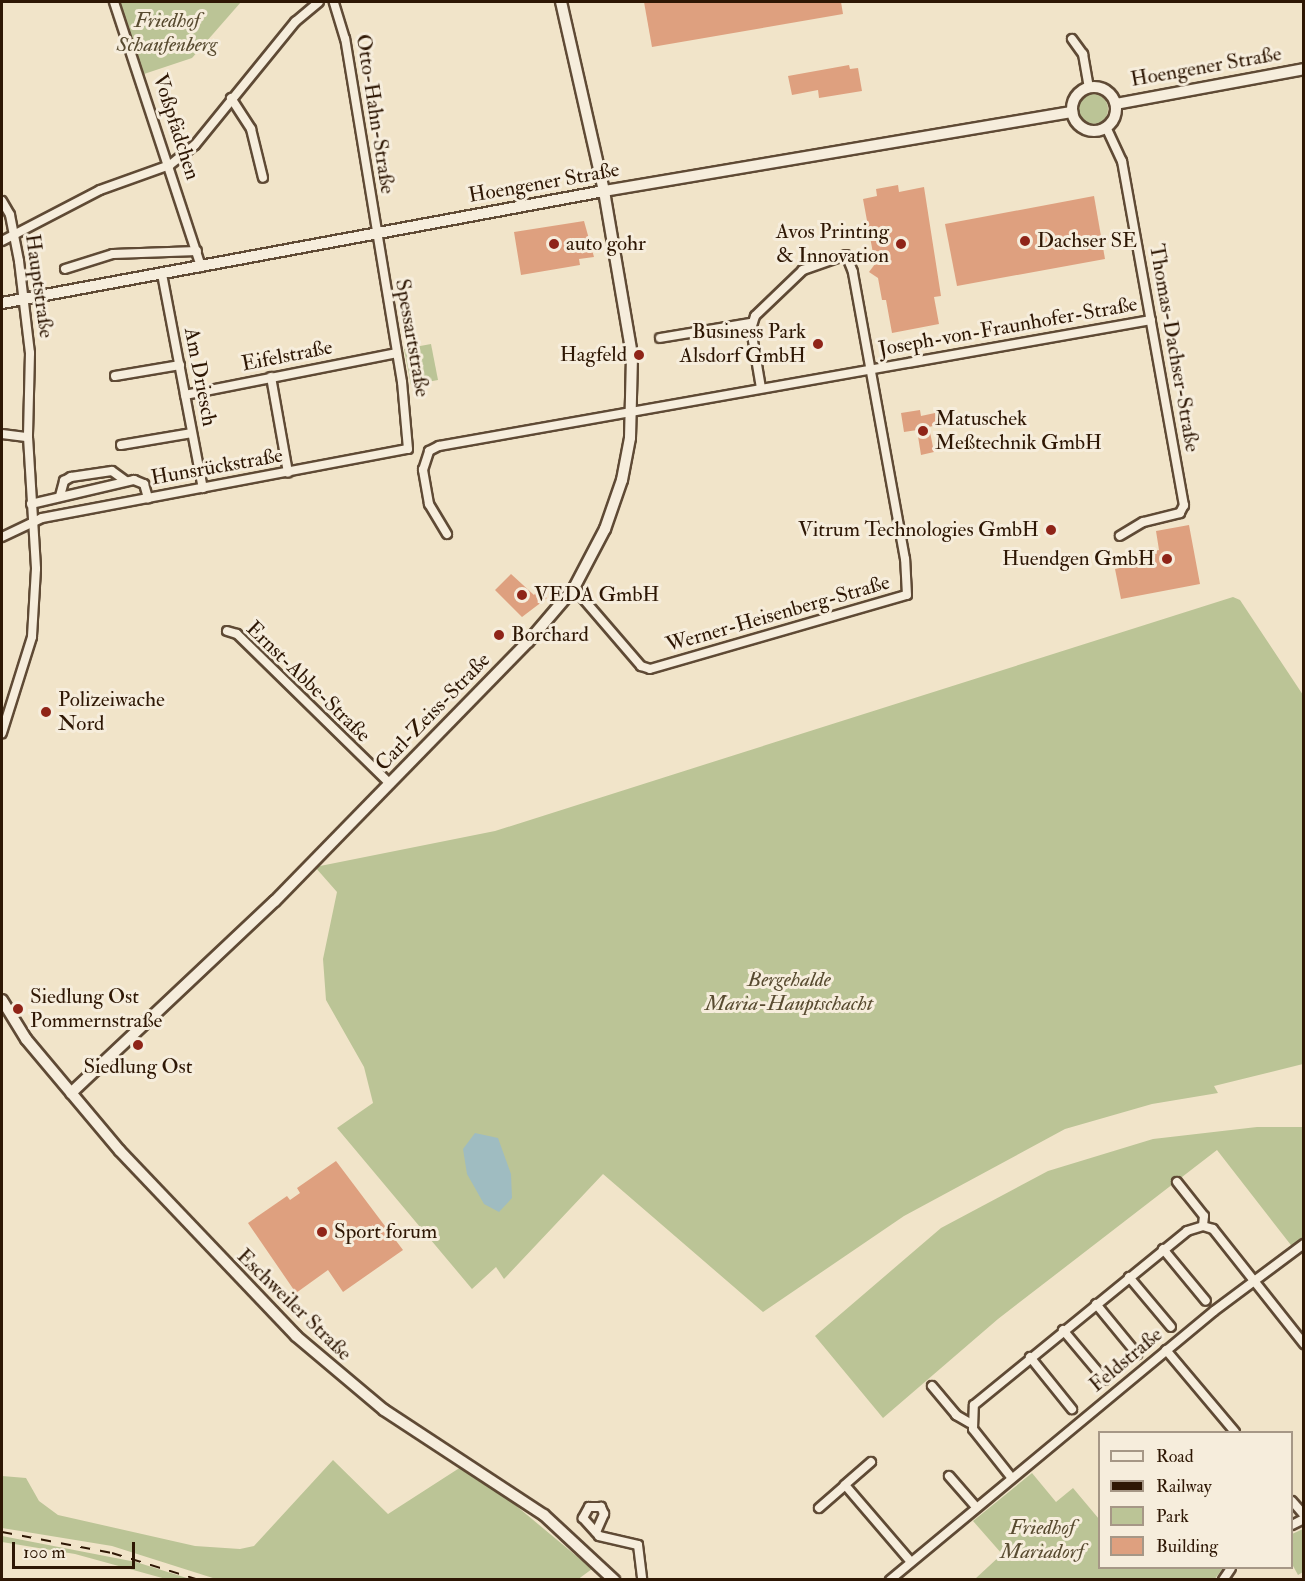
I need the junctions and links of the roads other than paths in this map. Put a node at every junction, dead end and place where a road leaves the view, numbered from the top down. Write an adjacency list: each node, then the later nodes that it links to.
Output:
1 (114, 2): 12 (street, Voßpfädchen)
2 (319, 2): 8 (street)
3 (334, 2): 16 (street, Otto-Hahn-Straße)
4 (561, 2): 14 (street, Carl-Zeiss-Straße)
5 (1072, 39): 7 (street)
6 (1304, 69): 9 (street, Hoengener Straße)
7 (1089, 87): 9 (street); 10 (street)
8 (231, 98): 12 (street); 13 (street)
9 (1116, 104): 11 (street)
10 (1072, 112): 11 (street); 14 (street, Hoengener Straße)
11 (1106, 128): 25 (street, Thomas-Dachser-Straße)
12 (170, 165): 17 (street); 19 (street, Voßpfädchen)
13 (263, 178)
14 (604, 191): 16 (street, Hoengener Straße); 35 (street, Carl-Zeiss-Straße)
15 (2, 201): 17 (street, Hauptstraße)
16 (376, 234): 20 (street, Hoengener Straße); 28 (street, Spessartstraße)
17 (14, 237): 18 (street); 23 (street, Hauptstraße)
18 (2, 241)
19 (197, 251): 20 (street, Voßpfädchen); 21 (street)
20 (201, 267): 22 (street, Hoengener Straße)
21 (65, 269)
22 (162, 273): 23 (street, Hoengener Straße); 29 (street, Am Driesch)
23 (24, 299): 24 (street, Hoengener Straße); 38 (street, Hauptstraße)
24 (2, 303)
25 (1151, 320): 30 (street, Joseph-von-Fraunhofer-Straße); 49 (street, Thomas-Dachser-Straße)
26 (751, 323): 27 (street); 30 (street, Joseph-von-Fraunhofer-Straße); 33 (street)
27 (660, 338)
28 (397, 353): 32 (street, Eifelstraße); 40 (street, Spessartstraße)
29 (180, 365): 31 (street); 34 (street, Am Driesch)
30 (870, 370): 33 (street, Joseph-von-Fraunhofer-Straße); 51 (street, Werner-Heisenberg-Straße)
31 (115, 376)
32 (271, 377): 34 (street, Eifelstraße); 41 (street)
33 (761, 388): 35 (street, Joseph-von-Fraunhofer-Straße)
34 (185, 395): 36 (street, Am Driesch)
35 (633, 412): 48 (street, Joseph-von-Fraunhofer-Straße); 51 (street, Carl-Zeiss-Straße)
36 (192, 433): 39 (street); 43 (street, Am Driesch)
37 (2, 435): 38 (street)
38 (28, 437): 46 (street, Hauptstraße)
39 (121, 445)
40 (408, 448): 41 (street, Hunsrückstraße)
41 (288, 472): 43 (street, Hunsrückstraße)
42 (126, 481): 44 (street); 44 (street); 45 (street)
43 (203, 488): 45 (street, Hunsrückstraße)
44 (60, 496): 46 (street)
45 (148, 498): 47 (street, Hunsrückstraße)
46 (31, 504): 47 (street, Hauptstraße)
47 (32, 521): 50 (street, Hunsrückstraße); 53 (street, Hauptstraße)
48 (447, 534)
49 (1120, 536)
50 (2, 537)
51 (574, 588): 54 (street, Carl-Zeiss-Straße)
52 (227, 631): 54 (street, Ernst-Abbe-Straße)
53 (2, 733)
54 (390, 784): 56 (street, Carl-Zeiss-Straße)
55 (2, 1000): 56 (street, Eschweiler Straße)
56 (71, 1093): 86 (street, Eschweiler Straße)
57 (1177, 1182): 58 (street)
58 (1203, 1226): 60 (street); 62 (street)
59 (1304, 1244): 62 (street, Feldstraße)
60 (1163, 1249): 61 (street); 63 (street)
61 (1129, 1277): 64 (street); 65 (street)
62 (1254, 1281): 67 (street); 68 (street, Feldstraße)
63 (1206, 1301)
64 (1096, 1304): 66 (street); 69 (street)
65 (1172, 1327)
66 (1064, 1330): 70 (street); 71 (street)
67 (1304, 1344)
68 (1166, 1350): 75 (street); 78 (street, Feldstraße)
69 (1137, 1354)
70 (1030, 1357): 73 (street); 74 (street)
71 (1105, 1380)
72 (932, 1386): 74 (street)
73 (1072, 1409)
74 (970, 1423): 78 (street)
75 (1234, 1431)
76 (871, 1462): 79 (street)
77 (949, 1476): 81 (street)
78 (1011, 1477): 81 (street, Feldstraße)
79 (845, 1485): 82 (street); 85 (street)
80 (1293, 1502): 83 (street)
81 (976, 1507): 85 (street, Feldstraße)
82 (819, 1508)
83 (1304, 1517)
84 (596, 1532): 87 (street)
85 (911, 1562): 88 (street, Feldstraße)
86 (614, 1580)
87 (642, 1580)
88 (890, 1580)

